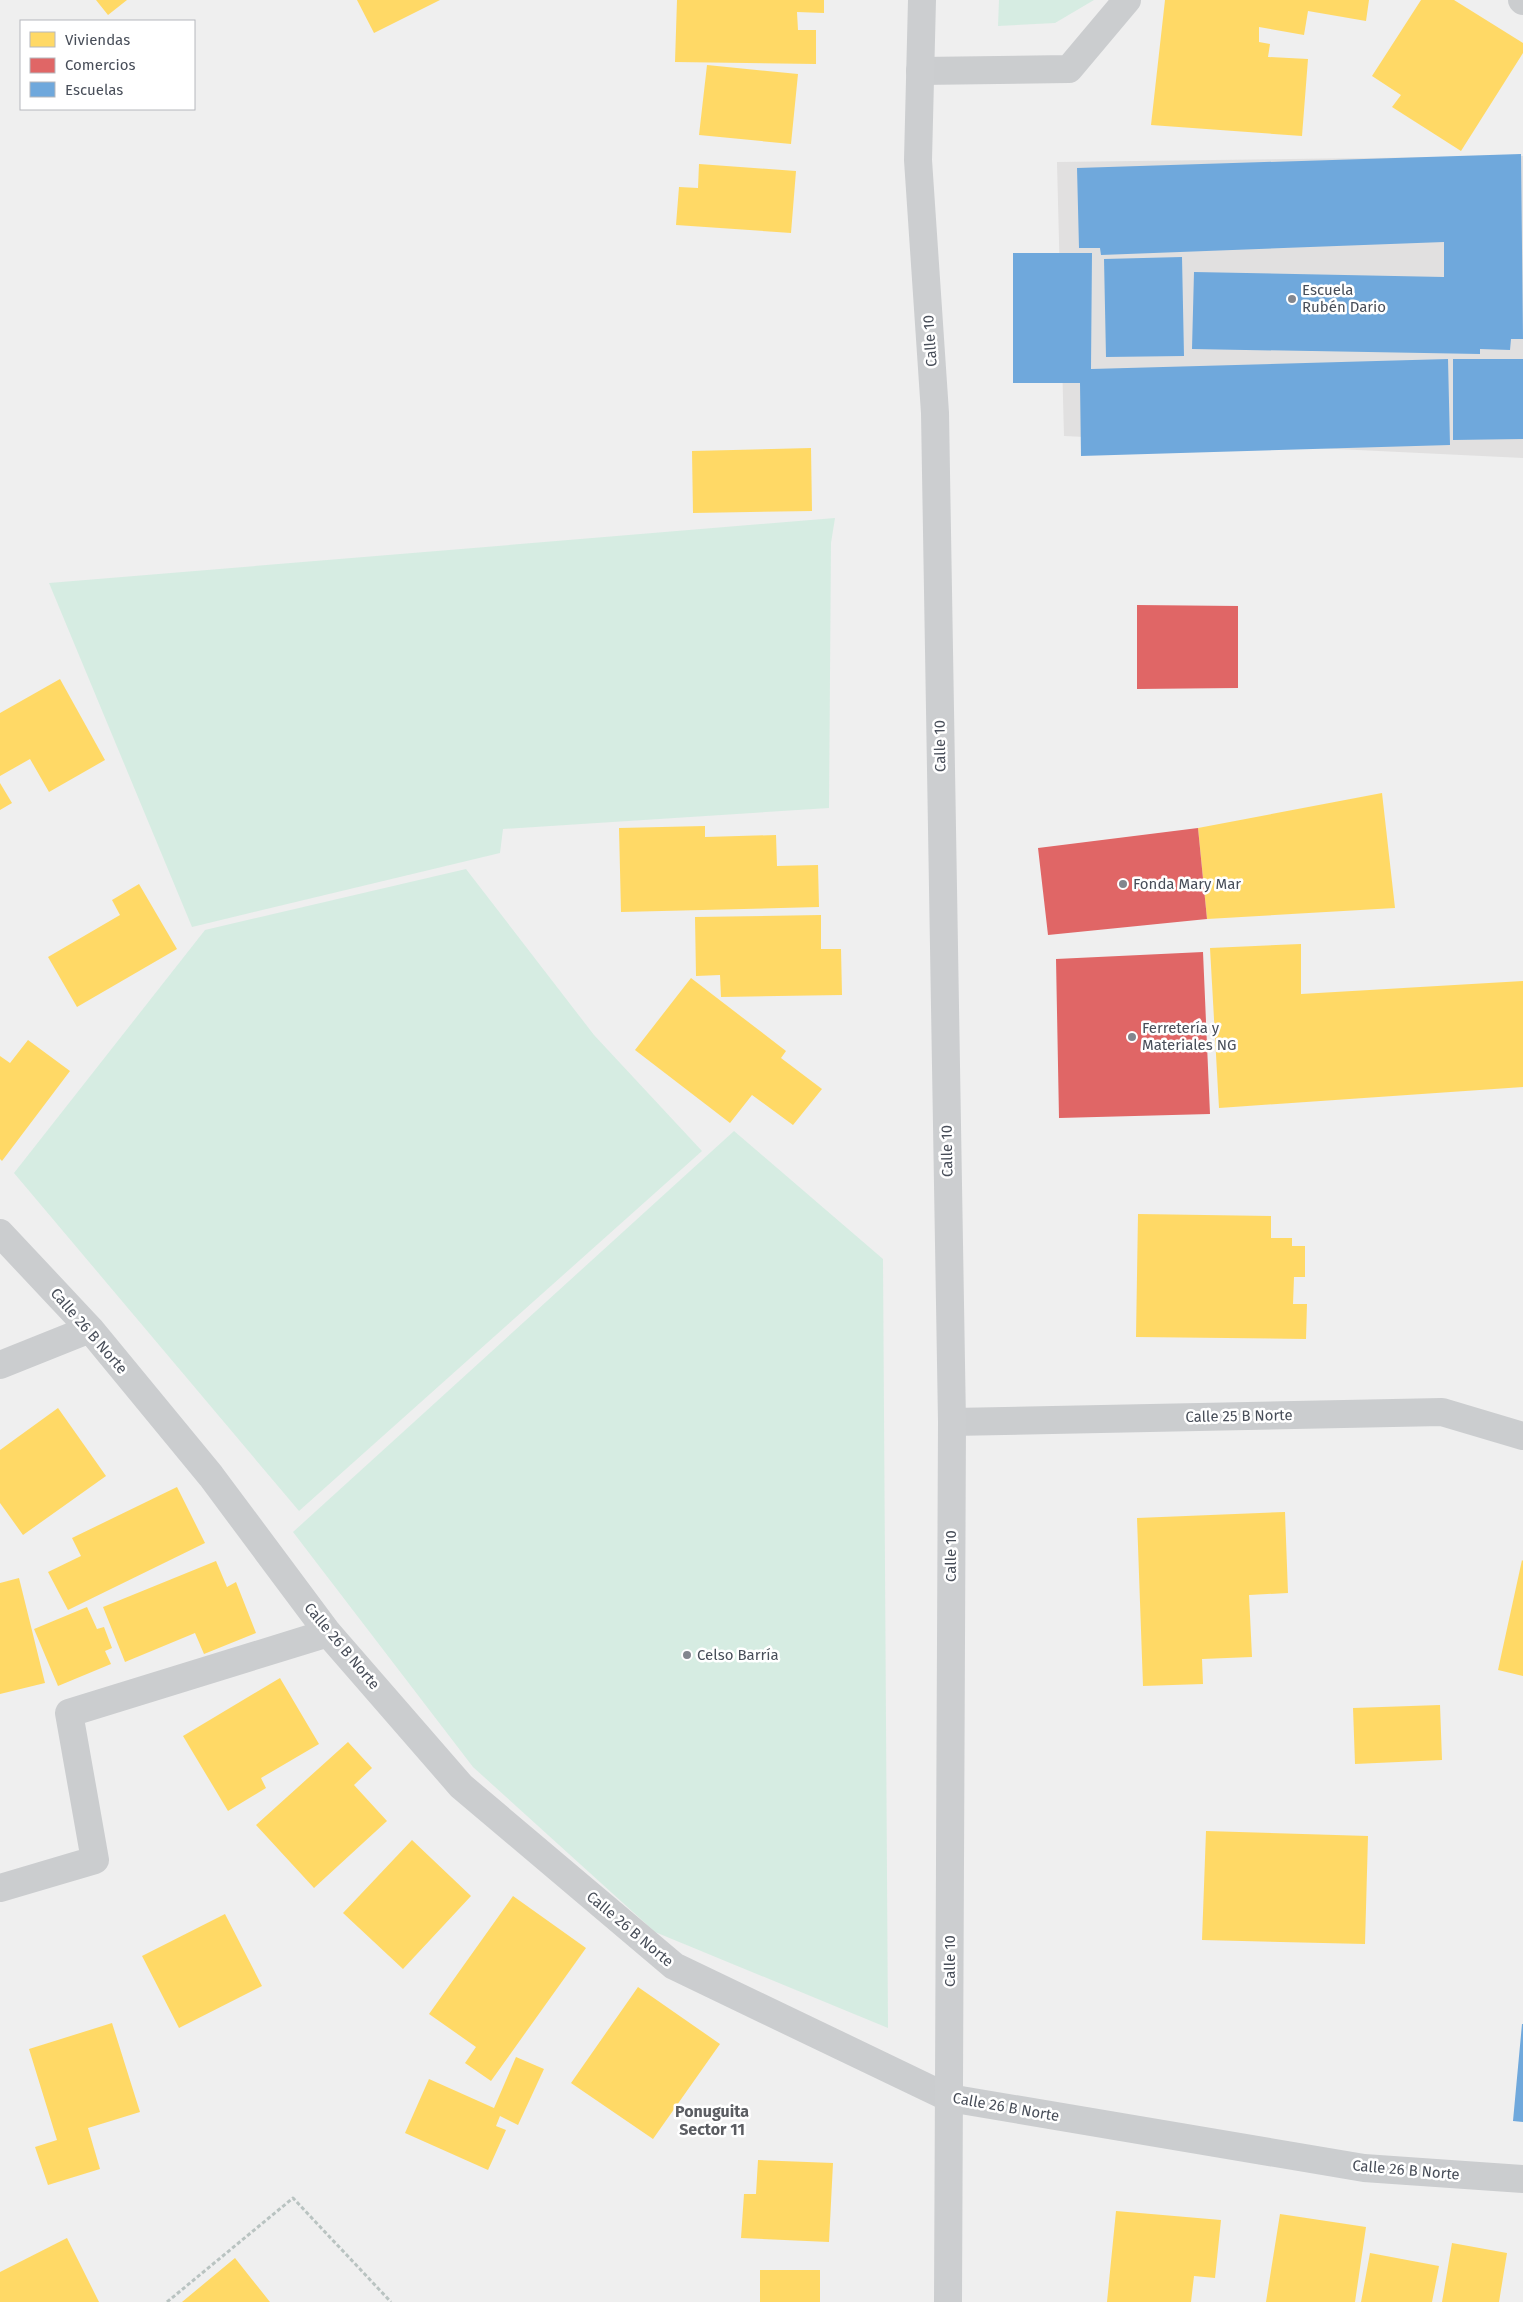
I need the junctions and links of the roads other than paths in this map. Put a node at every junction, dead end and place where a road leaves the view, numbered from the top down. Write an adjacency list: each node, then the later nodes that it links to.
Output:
1 (922, 0): 3 (main road, Calle 10)
2 (1127, 0): 3 (street)
3 (920, 71): 7 (main road, Calle 10)
4 (0, 1232): 5 (street, Calle 26 B Norte)
5 (90, 1329): 6 (street); 9 (street, Calle 26 B Norte)
6 (0, 1365)
7 (952, 1422): 8 (street, Calle 25 B Norte); 11 (main road, Calle 10)
8 (1523, 1436)
9 (328, 1633): 10 (street); 11 (street, Calle 26 B Norte)
10 (0, 1888)
11 (949, 2098): 12 (street, Calle 26 B Norte); 13 (main road, Calle 10)
12 (1523, 2179)
13 (948, 2302)

